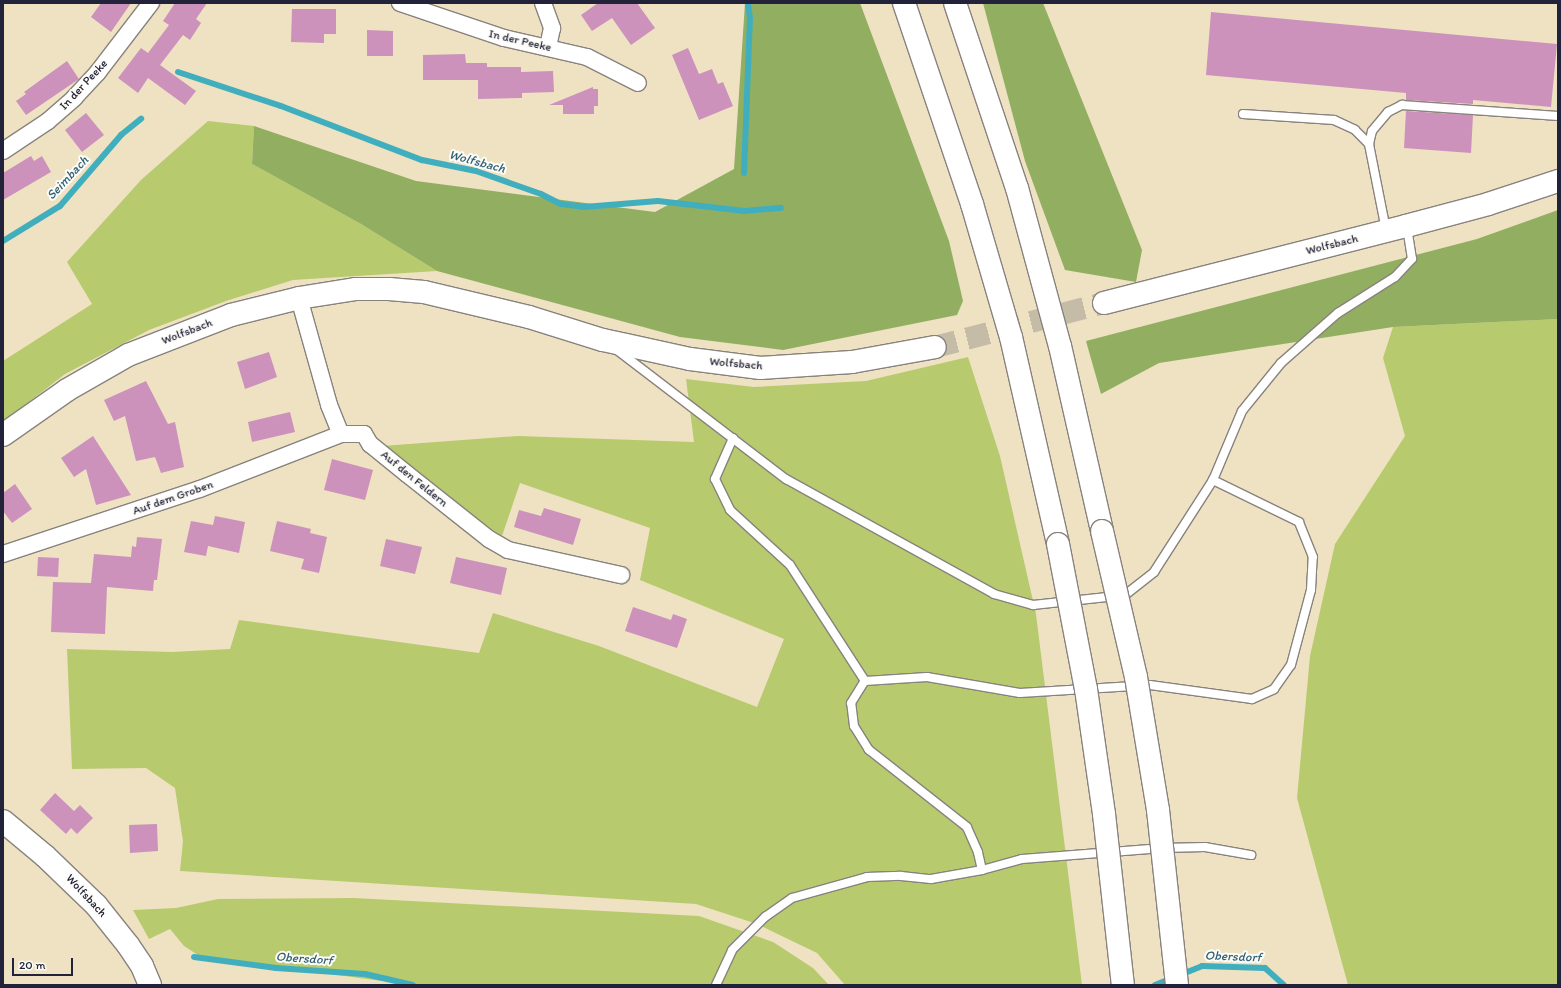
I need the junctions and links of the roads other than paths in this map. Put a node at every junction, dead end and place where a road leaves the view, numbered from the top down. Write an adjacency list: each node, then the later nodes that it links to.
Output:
1 (151, 3): 11 (street, In der Peeke)
2 (400, 3): 6 (street, In der Peeke)
3 (543, 3): 6 (street)
4 (904, 3): 30 (main road, bridge)
5 (955, 3): 31 (main road, bridge)
6 (548, 47): 7 (street, In der Peeke)
7 (638, 83)
8 (1243, 114): 10 (lane)
9 (1558, 116): 10 (lane)
10 (1369, 144): 13 (lane)
11 (3, 152)
12 (1558, 181): 13 (main road, Wolfsbach)
13 (1396, 229): 15 (main road, Wolfsbach); 21 (lane)
14 (299, 298): 16 (main road, Wolfsbach); 18 (street); 19 (main road, Wolfsbach)
15 (1104, 303)
16 (603, 340): 17 (main road, Wolfsbach); 20 (lane)
17 (935, 347)
18 (341, 434): 22 (street, Auf dem Groben); 23 (street, Auf den Feldern)
19 (3, 435)
20 (733, 438): 21 (lane); 24 (lane)
21 (1213, 480): 24 (lane)
22 (3, 554)
23 (621, 575)
24 (865, 681): 27 (lane)
25 (3, 822): 28 (main road, Wolfsbach)
26 (1251, 855): 27 (lane)
27 (982, 870): 29 (lane)
28 (150, 985)
29 (716, 985)
30 (1123, 985)
31 (1177, 985)

